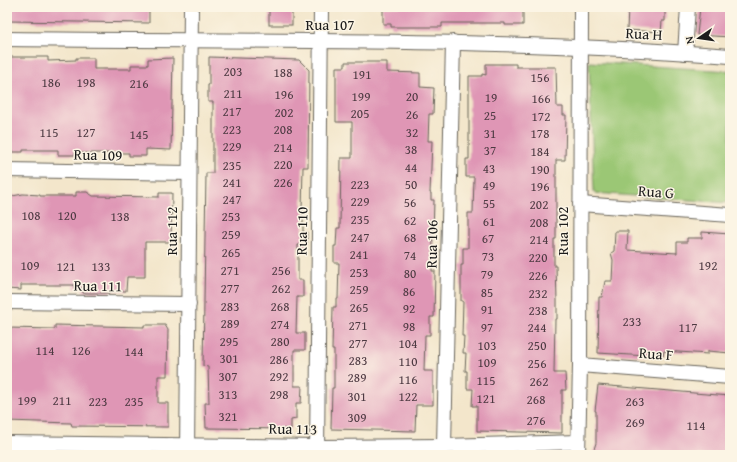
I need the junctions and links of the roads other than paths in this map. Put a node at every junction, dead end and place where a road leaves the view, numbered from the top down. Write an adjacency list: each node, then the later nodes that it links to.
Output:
1 (191, 7): 6 (street, Rua 112)
2 (321, 7): 7 (street, Rua 110)
3 (581, 7): 9 (street, Rua 102)
4 (688, 7): 10 (street)
5 (7, 39): 6 (street, Rua 107)
6 (190, 41): 7 (street, Rua 107); 13 (street, Rua 112)
7 (321, 42): 8 (street, Rua 107); 24 (street, Rua 110)
8 (453, 42): 9 (street, Rua 107); 21 (street, Rua 106)
9 (581, 48): 10 (street, Rua H); 14 (street, Rua 102)
10 (685, 53): 11 (street, Rua H)
11 (730, 56)
12 (7, 170): 13 (street, Rua 109)
13 (189, 173): 17 (street, Rua 112)
14 (580, 204): 15 (street, Rua G); 18 (street, Rua 102)
15 (730, 215)
16 (7, 302): 17 (street, Rua 111)
17 (189, 304): 23 (street, Rua 112)
18 (580, 365): 19 (street, Rua F); 22 (street, Rua 102)
19 (730, 377)
20 (7, 443): 23 (street, Rua 113)
21 (444, 446): 22 (street, Rua 113); 24 (street, Rua 113)
22 (578, 448)
23 (187, 450): 24 (street, Rua 113)
24 (317, 451)

